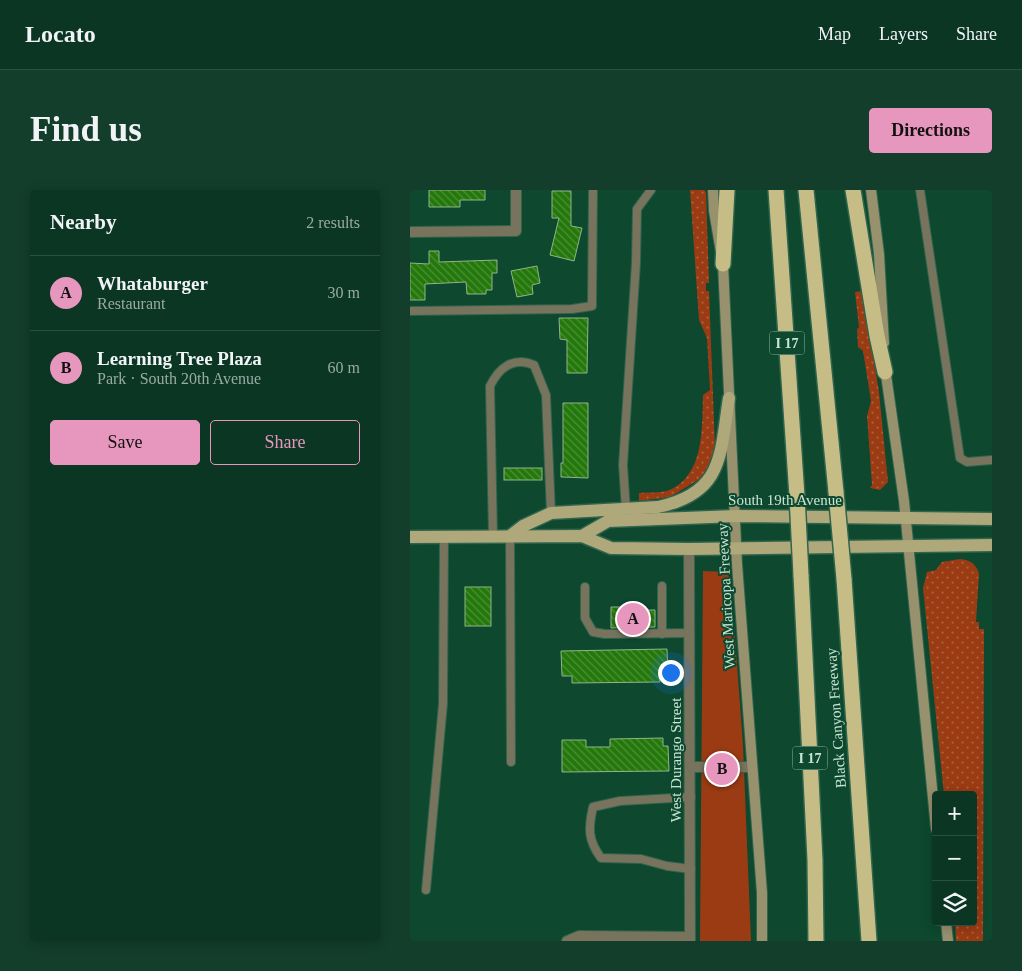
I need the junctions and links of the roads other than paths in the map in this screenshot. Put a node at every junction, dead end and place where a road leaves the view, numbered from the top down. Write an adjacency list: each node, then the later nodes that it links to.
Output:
1 (516, 190): 11 (street)
2 (593, 190): 13 (lane)
3 (651, 190): 17 (lane)
4 (713, 190): 12 (main road, West Maricopa Freeway)
5 (727, 190): 12 (highway)
6 (776, 190): 46 (highway, Black Canyon Freeway / I 17, bridge)
7 (806, 190): 47 (highway, Black Canyon Freeway / I 17, bridge)
8 (853, 190): 14 (highway)
9 (871, 190): 14 (main road)
10 (920, 190): 16 (lane)
11 (410, 232)
12 (723, 264): 15 (main road, West Maricopa Freeway)
13 (410, 311)
14 (886, 372): 20 (main road)
15 (729, 398): 17 (main road); 19 (main road, West Maricopa Freeway)
16 (992, 460)
17 (626, 510): 18 (main road)
18 (551, 513): 22 (lane); 23 (main road)
19 (736, 516): 20 (main road, South 19th Avenue); 24 (main road, South 19th Avenue); 29 (main road, West Maricopa Freeway)
20 (905, 518): 21 (main road, South 19th Avenue); 28 (main road)
21 (992, 520)
22 (493, 536): 23 (main road, South 19th Avenue); 26 (main road, South 19th Avenue)
23 (510, 536): 24 (main road, South 19th Avenue); 35 (lane)
24 (582, 536): 30 (main road, South 19th Avenue)
25 (410, 537): 26 (main road, South 19th Avenue)
26 (444, 537): 41 (lane)
27 (992, 545): 28 (main road, South 19th Avenue)
28 (908, 547): 29 (main road, South 19th Avenue); 38 (main road)
29 (737, 548): 30 (main road, South 19th Avenue); 37 (main road, West Maricopa Freeway)
30 (689, 549): 33 (street, West Durango Street)
31 (662, 586): 34 (lane)
32 (585, 587): 34 (lane)
33 (690, 633): 34 (lane); 36 (street, West Durango Street)
34 (662, 634)
35 (511, 762)
36 (691, 767): 37 (street); 39 (street, West Durango Street)
37 (752, 767): 45 (main road, West Maricopa Freeway)
38 (932, 791)
39 (691, 797): 40 (street, West Durango Street); 40 (lane)
40 (691, 869): 43 (street, West Durango Street)
41 (426, 890)
42 (946, 926): 48 (main road)
43 (690, 939): 44 (street)
44 (567, 941)
45 (762, 941)
46 (816, 941)
47 (869, 941)
48 (948, 941)

